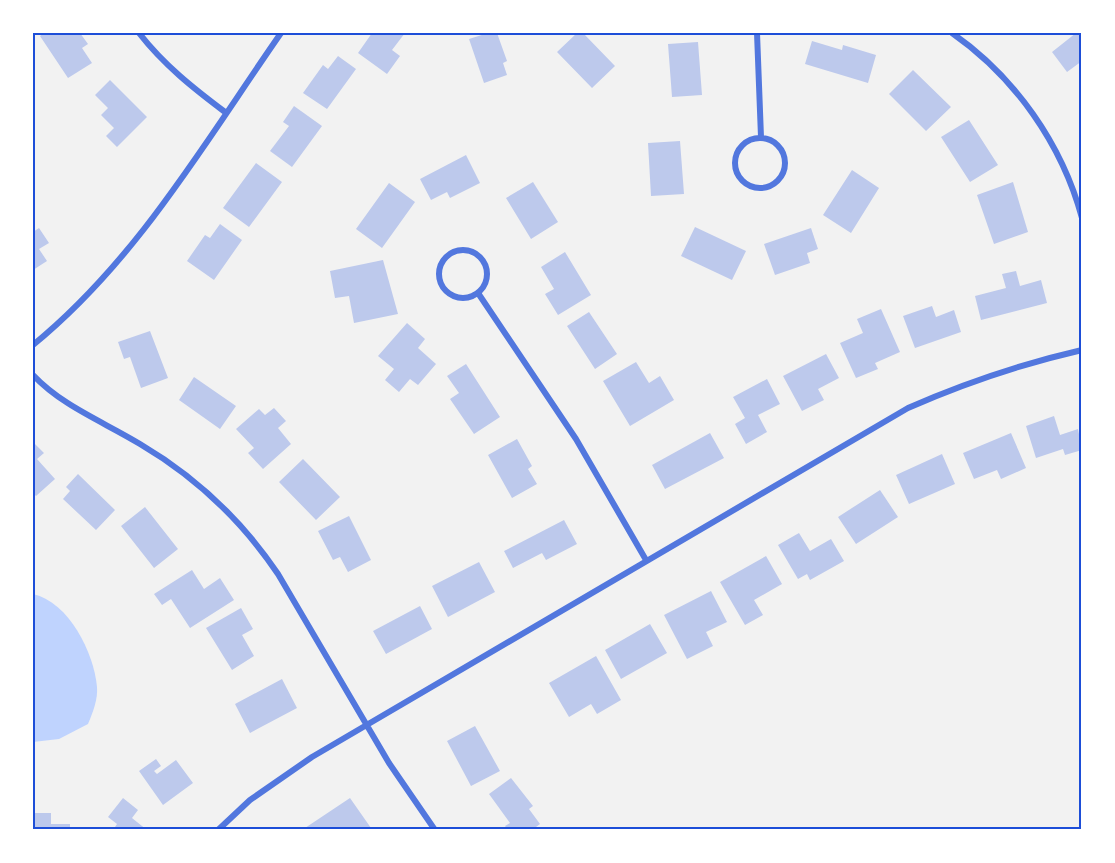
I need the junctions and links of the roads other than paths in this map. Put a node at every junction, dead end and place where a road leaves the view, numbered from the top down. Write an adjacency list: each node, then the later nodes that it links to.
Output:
1 (139, 33): 5 (street)
2 (281, 33): 5 (street)
3 (757, 33): 6 (street)
4 (952, 33): 7 (street)
5 (225, 112): 9 (street)
6 (761, 137): 6 (street)
7 (1082, 218)
8 (478, 293): 8 (street); 12 (street)
9 (33, 345)
10 (1082, 351): 12 (street)
11 (33, 375): 13 (street)
12 (646, 560): 13 (street)
13 (366, 725): 14 (street); 15 (street)
14 (218, 830)
15 (435, 830)

